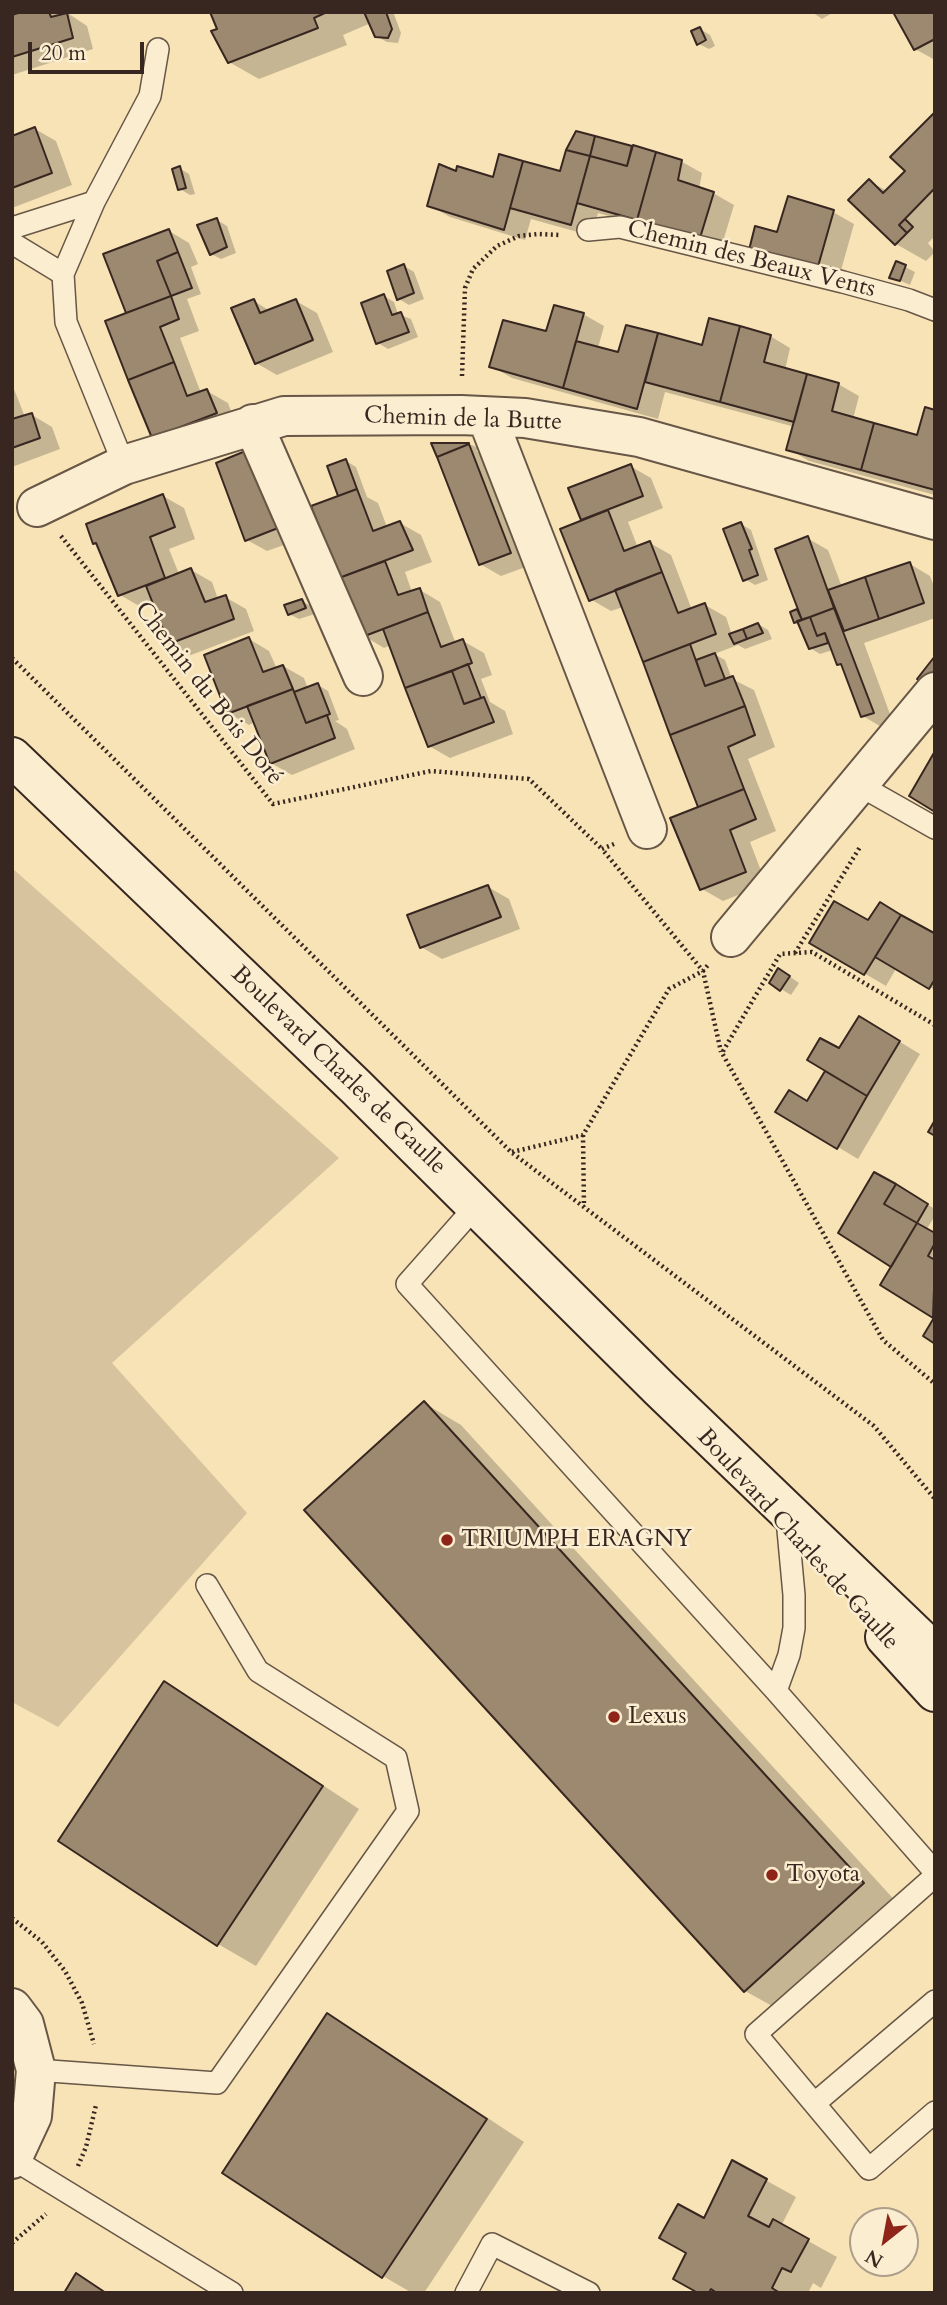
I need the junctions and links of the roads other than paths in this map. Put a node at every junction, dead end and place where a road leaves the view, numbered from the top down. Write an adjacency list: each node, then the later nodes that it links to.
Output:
1 (158, 49): 2 (lane)
2 (94, 202): 3 (lane); 6 (lane)
3 (12, 228)
4 (588, 230): 7 (lane, Chemin des Beaux Vents)
5 (12, 243): 6 (lane)
6 (63, 274): 10 (lane)
7 (935, 310)
8 (474, 416): 9 (street, Chemin de la Butte); 12 (street, Chemin de la Butte); 18 (street)
9 (253, 424): 10 (street, Chemin de la Butte); 13 (street)
10 (124, 465): 11 (street, Chemin de la Butte)
11 (37, 507)
12 (935, 520)
13 (363, 676)
14 (935, 692): 16 (street)
15 (12, 757): 20 (street, Boulevard Charles de Gaulle)
16 (873, 793): 17 (lane); 19 (street)
17 (935, 828)
18 (647, 829)
19 (731, 937)
20 (476, 1206): 21 (street, Boulevard Charles de Gaulle); 25 (lane)
21 (660, 1389): 22 (street, Boulevard Charles de Gaulle); 24 (street, Boulevard Charles de Gaulle)
22 (788, 1530): 25 (lane); 26 (street, Boulevard Charles de Gaulle)
23 (207, 1585): 30 (lane)
24 (935, 1653)
25 (776, 1691): 27 (lane)
26 (935, 1692)
27 (935, 1874): 31 (lane)
28 (935, 2001): 31 (lane)
29 (12, 2008): 30 (street)
30 (36, 2070): 33 (street)
31 (815, 2103): 32 (lane)
32 (935, 2112)
33 (12, 2159): 34 (lane)
34 (232, 2293)
35 (466, 2293): 36 (lane)
36 (589, 2293)

